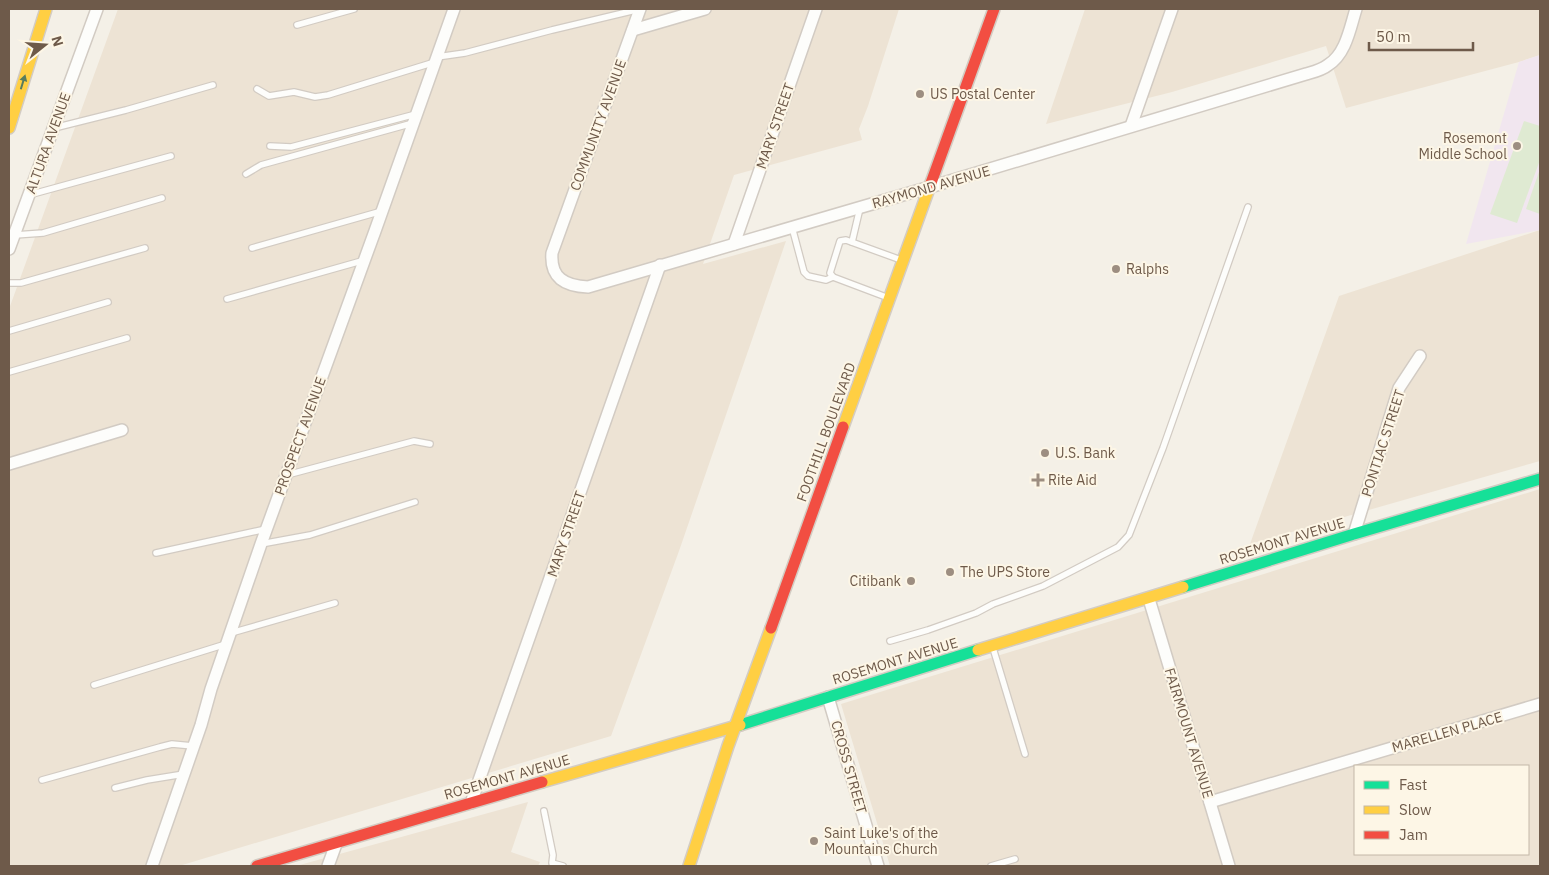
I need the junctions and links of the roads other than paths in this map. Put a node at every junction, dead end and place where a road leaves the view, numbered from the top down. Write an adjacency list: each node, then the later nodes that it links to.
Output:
1 (46, 9): 18 (main road, one-way to 1)
2 (97, 9): 19 (street, ALTURA AVENUE)
3 (354, 9): 11 (lane)
4 (454, 9): 13 (street, PROSPECT AVENUE)
5 (640, 9): 12 (street, COMMUNITY AVENUE); 13 (lane)
6 (705, 9): 12 (street)
7 (816, 9): 33 (street, MARY STREET)
8 (994, 9): 23 (main road, FOOTHILL BOULEVARD)
9 (1172, 9): 17 (street)
10 (1356, 9): 17 (street, RAYMOND AVENUE)
11 (297, 25)
12 (633, 30): 31 (street, COMMUNITY AVENUE)
13 (436, 60): 15 (lane); 16 (street, PROSPECT AVENUE)
14 (212, 85): 19 (lane)
15 (257, 90)
16 (415, 118): 20 (lane); 22 (lane); 28 (street, PROSPECT AVENUE)
17 (1131, 126): 23 (street, RAYMOND AVENUE)
18 (9, 128)
19 (54, 128): 24 (street, ALTURA AVENUE)
20 (270, 146)
21 (171, 156): 24 (lane)
22 (246, 174)
23 (930, 187): 27 (street, RAYMOND AVENUE); 38 (main road, FOOTHILL BOULEVARD)
24 (29, 195): 30 (street, ALTURA AVENUE)
25 (162, 198): 30 (lane)
26 (1248, 207): 62 (lane)
27 (860, 208): 29 (street, RAYMOND AVENUE); 32 (lane)
28 (382, 211): 35 (lane); 37 (street, PROSPECT AVENUE)
29 (792, 227): 33 (street, RAYMOND AVENUE); 40 (lane)
30 (14, 235): 36 (street, ALTURA AVENUE)
31 (555, 242): 39 (street, RAYMOND AVENUE)
32 (852, 242): 38 (lane); 40 (lane)
33 (734, 244): 39 (street, RAYMOND AVENUE)
34 (145, 248): 41 (lane)
35 (252, 248)
36 (9, 249)
37 (364, 260): 43 (lane); 52 (street, PROSPECT AVENUE)
38 (903, 261): 42 (main road, FOOTHILL BOULEVARD)
39 (660, 265): 74 (street, MARY STREET)
40 (833, 277): 42 (lane)
41 (9, 283)
42 (890, 298): 67 (main road, FOOTHILL BOULEVARD)
43 (227, 299)
44 (108, 302): 45 (lane)
45 (9, 331)
46 (127, 338): 48 (lane)
47 (1420, 356): 56 (street, PONTIAC STREET)
48 (9, 372)
49 (122, 430): 51 (street)
50 (430, 444): 52 (lane)
51 (9, 464)
52 (285, 476): 55 (street, PROSPECT AVENUE)
53 (1540, 479): 56 (main road, ROSEMONT AVENUE)
54 (415, 502): 57 (lane)
55 (266, 529): 57 (street, PROSPECT AVENUE); 58 (lane)
56 (1354, 534): 59 (main road, ROSEMONT AVENUE)
57 (261, 544): 61 (street, PROSPECT AVENUE)
58 (156, 552)
59 (1149, 599): 63 (main road, ROSEMONT AVENUE); 73 (street, FAIRMOUNT AVENUE)
60 (335, 603): 61 (lane)
61 (228, 639): 64 (lane); 68 (street, PROSPECT AVENUE)
62 (890, 641)
63 (992, 647): 65 (main road, ROSEMONT AVENUE); 69 (lane)
64 (94, 685)
65 (828, 697): 67 (main road, ROSEMONT AVENUE); 83 (street, CROSS STREET)
66 (1540, 704): 73 (street, MARELLEN PLACE)
67 (735, 728): 74 (main road, ROSEMONT AVENUE); 82 (main road, FOOTHILL BOULEVARD)
68 (193, 746): 70 (street, PROSPECT AVENUE); 71 (lane)
69 (1025, 754)
70 (184, 774): 72 (lane); 78 (street, PROSPECT AVENUE)
71 (42, 780)
72 (115, 788)
73 (1210, 802): 85 (street, FAIRMOUNT AVENUE)
74 (471, 803): 76 (main road, ROSEMONT AVENUE)
75 (544, 811): 81 (lane)
76 (336, 844): 79 (main road, ROSEMONT AVENUE); 80 (street)
77 (1015, 859): 84 (lane)
78 (152, 866)
79 (257, 866)
80 (328, 866)
81 (563, 866)
82 (690, 866)
83 (878, 866)
84 (991, 866)
85 (1229, 866)

